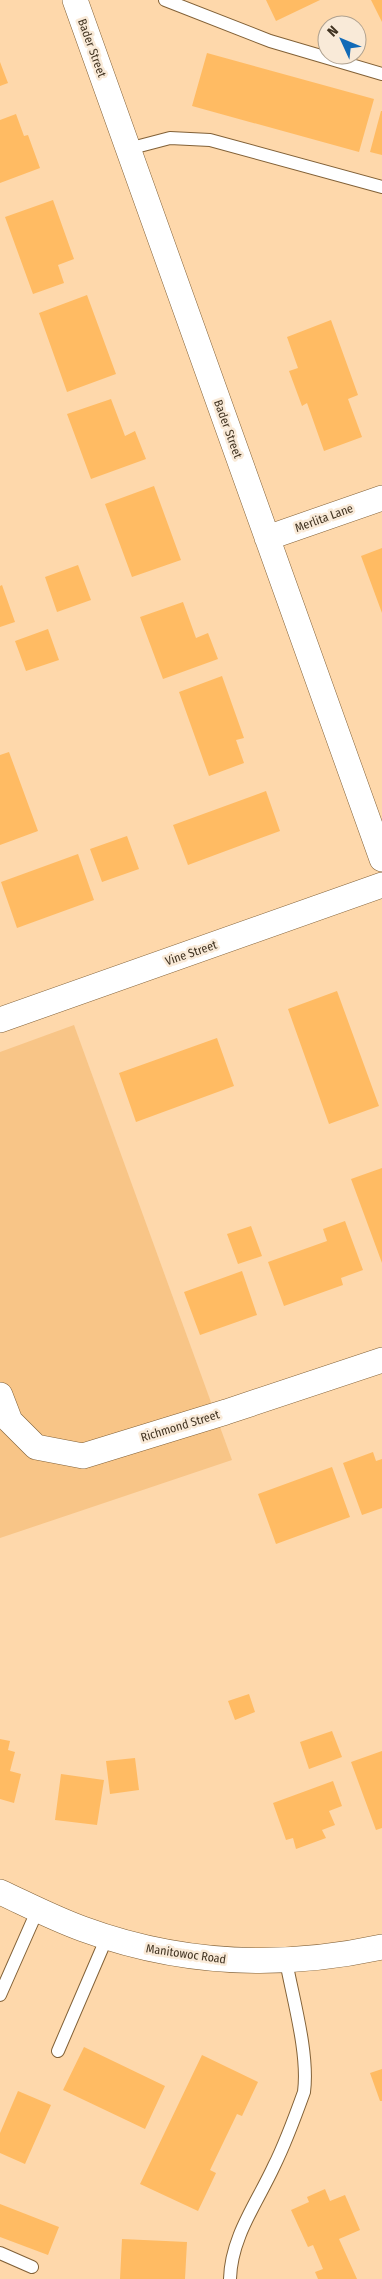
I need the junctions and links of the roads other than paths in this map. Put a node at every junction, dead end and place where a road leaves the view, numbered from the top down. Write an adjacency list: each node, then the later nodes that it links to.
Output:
1 (165, 0): 3 (lane)
2 (78, 1): 4 (street, Bader Street)
3 (382, 74)
4 (128, 149): 5 (lane); 7 (street, Bader Street)
5 (382, 187)
6 (382, 498): 7 (street, Merlita Lane)
7 (267, 538): 8 (street, Bader Street)
8 (382, 859)
9 (382, 885): 10 (street, Vine Street)
10 (0, 1020)
11 (382, 1360): 12 (street, Richmond Street)
12 (0, 1396)
13 (0, 1892): 14 (street, Manitowoc Road)
14 (38, 1910): 15 (street, Manitowoc Road); 18 (lane)
15 (107, 1937): 17 (street, Manitowoc Road); 19 (lane)
16 (382, 1946): 17 (street, Manitowoc Road)
17 (286, 1961): 22 (lane)
18 (0, 1995)
19 (58, 2052)
20 (0, 2253): 21 (lane)
21 (32, 2267)
22 (230, 2279)

